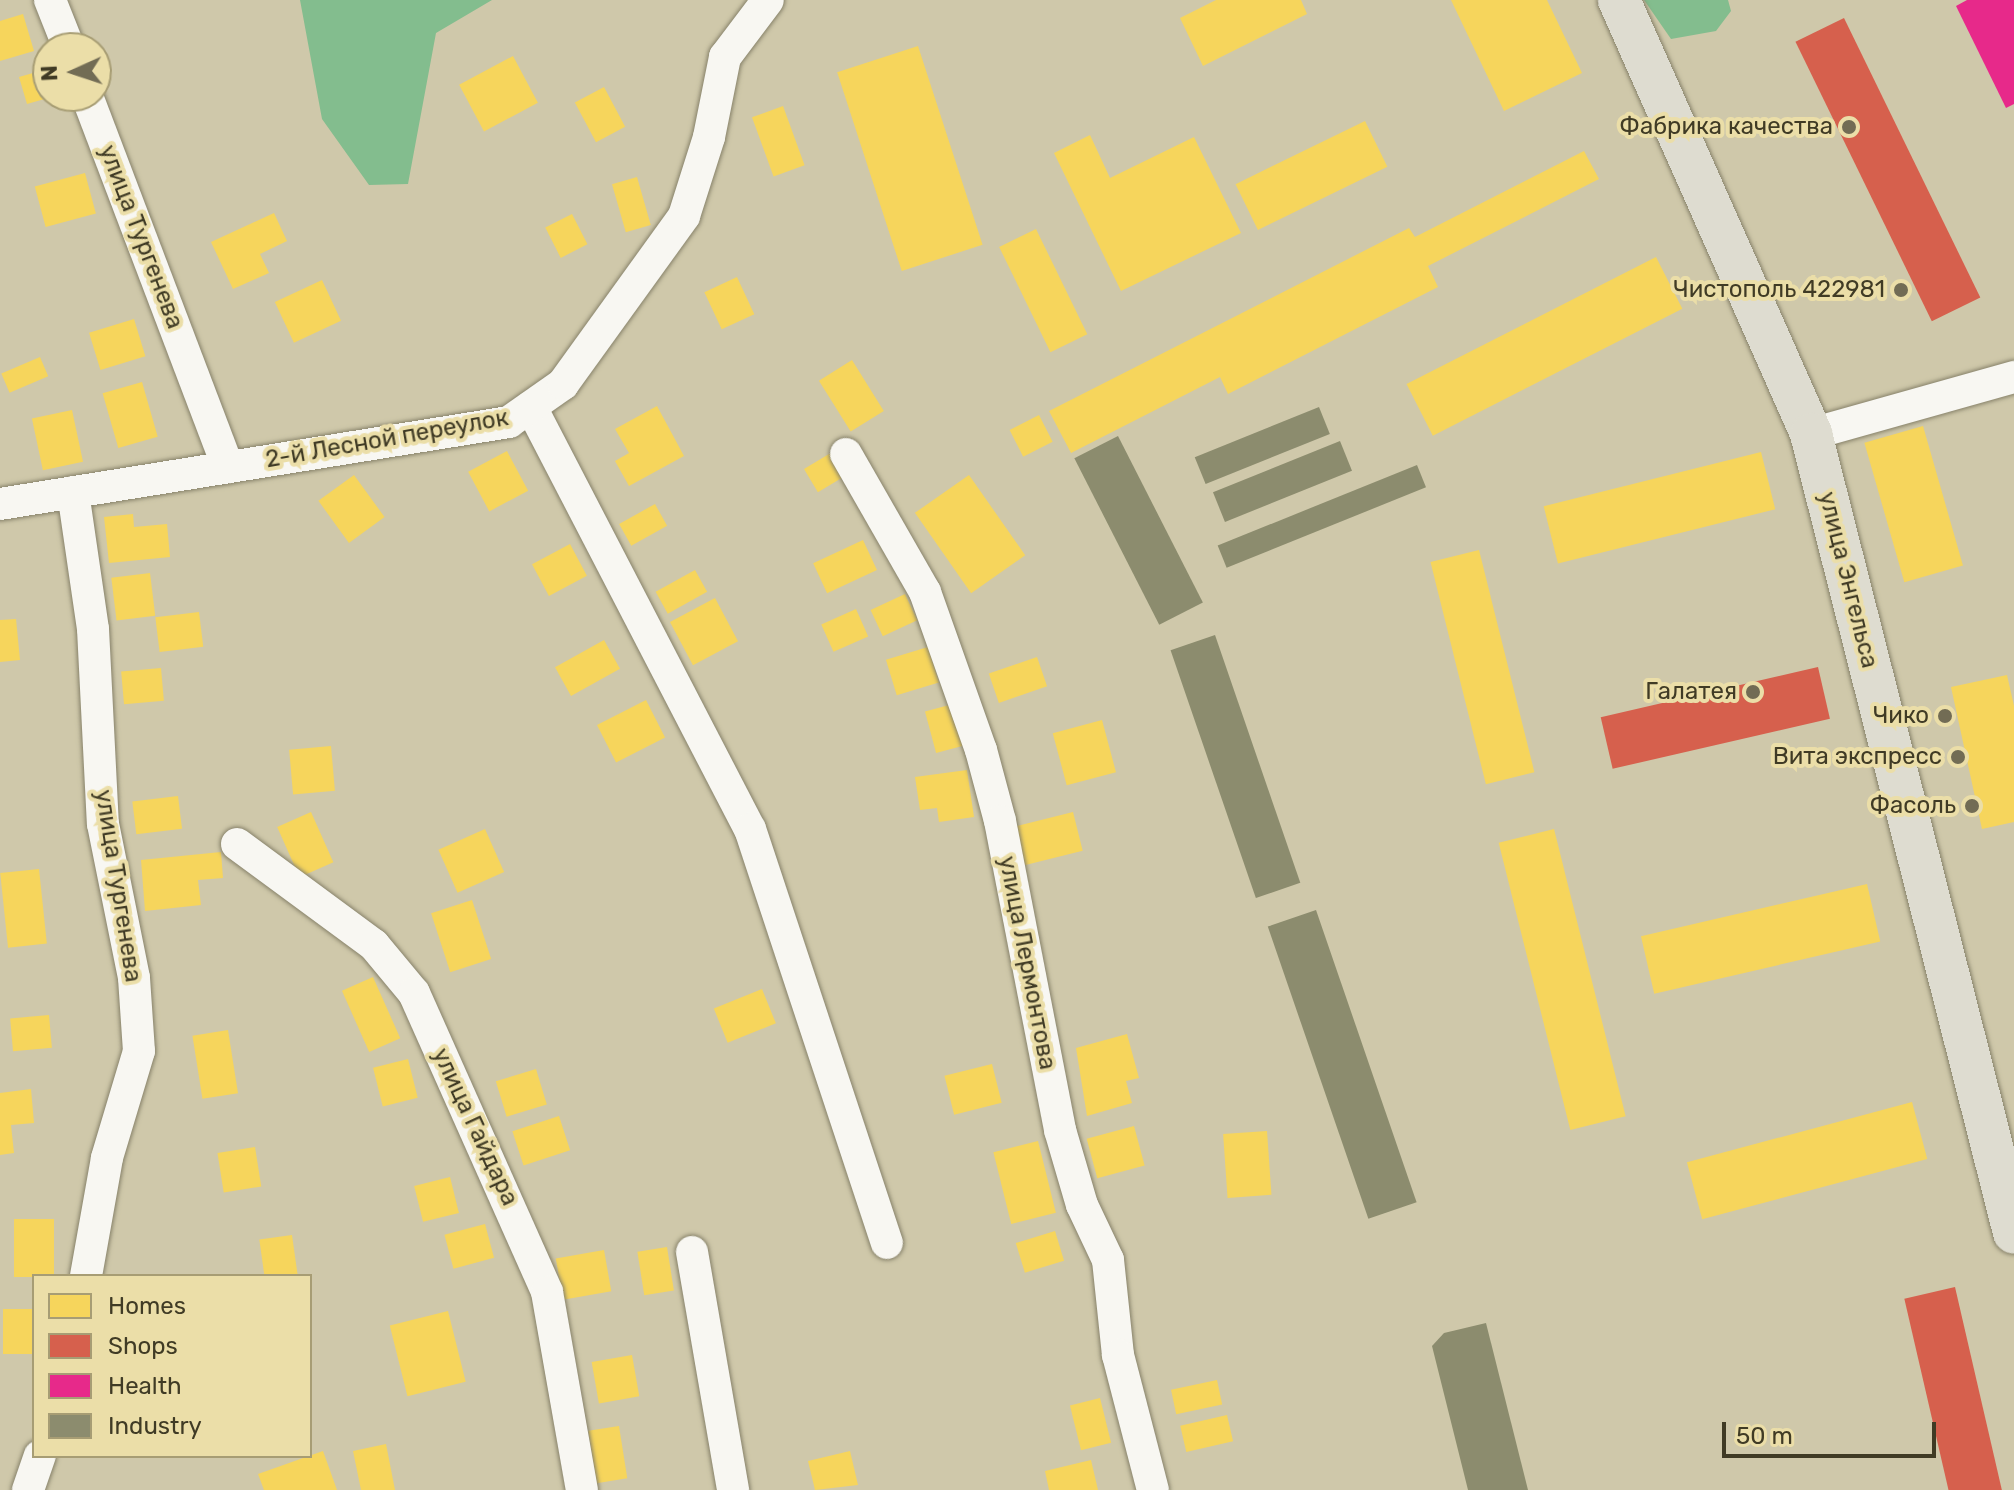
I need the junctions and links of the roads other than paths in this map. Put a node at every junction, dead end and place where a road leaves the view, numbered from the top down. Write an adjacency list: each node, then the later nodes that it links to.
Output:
1 (50, 0): 4 (street)
2 (768, 0): 7 (street, 2-й Лесной переулок)
3 (1619, 0): 8 (main road, улица Энгельса)
4 (63, 32)
5 (93, 112): 10 (street, улица Тургенева)
6 (2014, 377): 8 (street)
7 (531, 407): 10 (street, 2-й Лесной переулок); 15 (street)
8 (1811, 434): 14 (main road, улица Энгельса)
9 (846, 454): 22 (street, улица Лермонтова)
10 (228, 467): 11 (street, 2-й Лесной переулок)
11 (73, 492): 12 (street, 2-й Лесной переулок); 17 (street, улица Тургенева)
12 (0, 504)
13 (237, 844): 20 (street, улица Гайдара)
14 (2014, 1233)
15 (887, 1243)
16 (692, 1252): 21 (street)
17 (86, 1274)
18 (39, 1458): 19 (street)
19 (28, 1490)
20 (582, 1490)
21 (733, 1490)
22 (1153, 1490)

